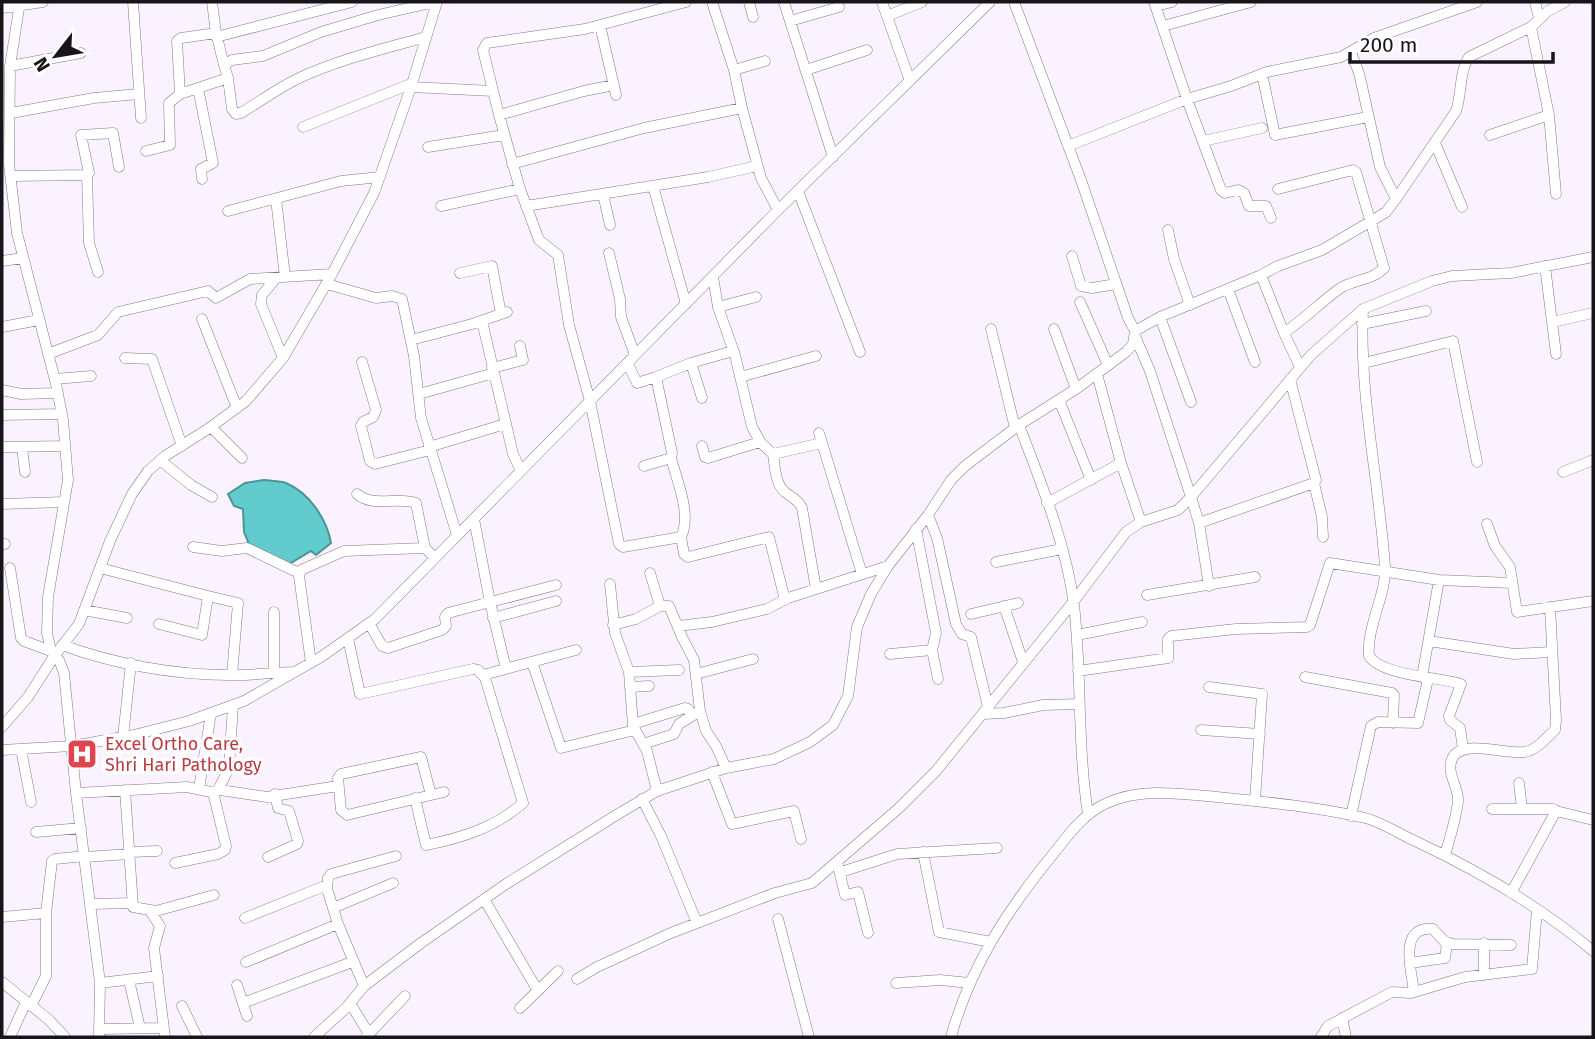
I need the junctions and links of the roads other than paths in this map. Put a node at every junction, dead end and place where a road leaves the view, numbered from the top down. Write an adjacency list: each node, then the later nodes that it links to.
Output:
1 (43, 2): 19 (street)
2 (133, 2): 48 (street)
3 (212, 2): 32 (street)
4 (352, 2): 21 (street)
5 (436, 2): 33 (street); 38 (street)
6 (686, 2): 22 (street)
7 (712, 2): 40 (street)
8 (749, 2): 26 (street)
9 (784, 2): 28 (street)
10 (882, 2): 25 (street)
11 (922, 2): 25 (street)
12 (990, 2): 44 (street)
13 (1014, 2): 64 (street)
14 (1172, 2): 20 (street)
15 (1251, 2): 30 (street)
16 (1477, 2): 36 (street)
17 (1535, 2): 27 (street)
18 (1565, 2): 27 (street)
19 (19, 4): 24 (street); 39 (street)
20 (1155, 4): 30 (street)
21 (324, 5): 32 (street)
22 (642, 7): 29 (street)
23 (839, 7): 28 (street)
24 (2, 8)
25 (887, 16): 44 (street)
26 (753, 17)
27 (1539, 18): 31 (street)
28 (790, 21): 41 (street)
29 (600, 25): 47 (street); 54 (street)
30 (1163, 26): 51 (street)
31 (1531, 27): 55 (street); 63 (street)
32 (216, 35): 38 (street); 49 (street)
33 (426, 37): 43 (street); 45 (street)
34 (867, 50): 41 (street)
35 (81, 53): 39 (street)
36 (1351, 53): 42 (street); 56 (street)
37 (765, 61): 40 (street)
38 (224, 65): 43 (street)
39 (10, 66): 50 (street)
40 (734, 70): 52 (street)
41 (806, 70): 67 (street)
42 (1262, 74): 51 (street); 56 (street)
43 (228, 78): 46 (street)
44 (910, 81): 67 (street)
45 (412, 85): 47 (street); 58 (street); 73 (street)
46 (198, 88): 49 (street); 74 (street)
47 (493, 91): 54 (street)
48 (139, 94): 53 (street); 57 (street)
49 (180, 94): 66 (street)
50 (6, 97): 53 (street)
51 (1187, 99): 62 (street); 64 (street)
52 (742, 108): 68 (street); 69 (street)
53 (11, 113): 71 (street)
54 (499, 115): 60 (street)
55 (1549, 116): 61 (street); 81 (street)
56 (1368, 117): 83 (street)
57 (141, 118)
58 (303, 127)
59 (1262, 128): 62 (street)
60 (504, 135): 65 (street); 68 (street)
61 (1490, 135)
62 (1202, 141): 89 (street)
63 (1435, 143): 83 (street); 86 (street)
64 (1068, 146): 105 (street)
65 (428, 147)
66 (146, 151)
67 (833, 157): 78 (street)
68 (512, 164): 76 (street)
69 (757, 166): 75 (street); 87 (street)
70 (119, 167): 72 (street)
71 (10, 176): 72 (street); 79 (street)
72 (87, 176): 99 (street)
73 (380, 177): 82 (street); 104 (street)
74 (202, 179)
75 (653, 186): 80 (street); 109 (street)
76 (520, 189): 84 (street); 85 (street)
77 (1279, 189): 90 (street)
78 (798, 191): 87 (street); 129 (street)
79 (7, 193): 96 (street)
80 (604, 194): 85 (street); 91 (street)
81 (1556, 194)
82 (276, 199): 88 (street); 102 (street)
83 (1396, 199): 90 (street)
84 (441, 206)
85 (527, 206): 155 (street)
86 (1462, 207)
87 (778, 210): 103 (street)
88 (228, 211)
89 (1271, 218)
90 (1371, 222): 101 (street); 124 (street)
91 (610, 225)
92 (1168, 230): 110 (street)
93 (609, 253): 135 (street)
94 (1072, 256): 105 (street)
95 (1593, 257): 98 (street)
96 (23, 258): 97 (street); 117 (street)
97 (2, 261)
98 (1545, 266): 112 (street); 119 (street)
99 (98, 272)
100 (460, 274): 118 (street)
101 (1261, 275): 106 (street); 124 (street)
102 (281, 277): 104 (street); 130 (street); 134 (street)
103 (713, 277): 109 (street); 111 (street)
104 (330, 279): 126 (street); 134 (street)
105 (1116, 284): 125 (street)
106 (1228, 289): 110 (street); 137 (street)
107 (756, 297): 111 (street)
108 (1080, 302): 140 (street)
109 (686, 304): 135 (street)
110 (1190, 305): 115 (street)
111 (718, 307): 128 (street)
112 (1363, 309): 120 (street); 141 (street)
113 (1426, 311): 120 (street)
114 (1593, 313): 119 (street)
115 (1160, 317): 125 (street); 156 (street)
116 (202, 319): 157 (street)
117 (39, 320): 121 (street); 130 (street)
118 (482, 321): 126 (street); 142 (street)
119 (1552, 322): 131 (street)
120 (1362, 324): 139 (street)
121 (2, 327)
122 (990, 329): 162 (street)
123 (1054, 329): 150 (street)
124 (1284, 333): 141 (street)
125 (1135, 334): 140 (street); 185 (street)
126 (411, 340): 152 (street)
127 (520, 346): 142 (street)
128 (733, 351): 138 (street); 146 (street)
129 (860, 352)
130 (48, 354): 147 (street)
131 (1556, 354)
132 (816, 356): 146 (street)
133 (125, 358): 165 (street)
134 (283, 358): 157 (street)
135 (631, 360): 145 (street); 155 (street)
136 (362, 362): 169 (street)
137 (1255, 362)
138 (691, 363): 145 (street); 153 (street)
139 (1364, 363): 175 (street); 206 (street)
140 (1108, 365): 143 (street)
141 (1300, 367): 148 (street)
142 (493, 370): 152 (street); 160 (street)
143 (1097, 374): 150 (street); 176 (street)
144 (91, 376): 147 (street)
145 (656, 377): 172 (street)
146 (740, 377): 163 (street)
147 (55, 379): 151 (street)
148 (1290, 379): 182 (street); 185 (street)
149 (2, 390): 151 (street)
150 (1076, 390): 154 (street)
151 (58, 393): 158 (street)
152 (419, 394): 169 (street)
153 (702, 398)
154 (1059, 400): 162 (street); 181 (street)
155 (590, 401): 178 (street); 196 (street)
156 (1191, 402)
157 (237, 408): 161 (street)
158 (61, 414): 159 (street); 164 (street)
159 (2, 415)
160 (505, 424): 169 (street); 178 (street)
161 (211, 427): 165 (street); 171 (street)
162 (1017, 427): 187 (street); 189 (street)
163 (760, 442): 166 (street); 170 (street)
164 (65, 446): 168 (street); 186 (street)
165 (182, 446): 173 (street)
166 (702, 446)
167 (2, 447): 168 (street)
168 (22, 447): 179 (street)
169 (429, 449): 195 (street)
170 (773, 453): 209 (street); 216 (street)
171 (242, 458)
172 (671, 458): 177 (street); 196 (street)
173 (160, 460): 184 (street); 205 (street)
174 (1593, 460): 180 (street)
175 (1477, 462)
176 (1121, 463): 181 (street); 191 (street)
177 (644, 466)
178 (521, 471): 190 (street)
179 (25, 472)
180 (1563, 472)
181 (1091, 480): 187 (street)
182 (1314, 483): 192 (street); 197 (street)
183 (356, 494): 199 (street)
184 (212, 497)
185 (1191, 498): 191 (street); 192 (street)
186 (64, 502): 188 (street); 245 (street)
187 (1047, 503): 200 (street)
188 (2, 504)
189 (928, 515): 194 (street); 269 (street)
190 (474, 519): 195 (street); 223 (street)
191 (1141, 522): 221 (street)
192 (1199, 523): 215 (street)
193 (1487, 524): 212 (street)
194 (916, 529): 203 (street); 243 (street)
195 (457, 535): 201 (street)
196 (681, 537): 219 (street)
197 (1322, 537)
198 (194, 547): 207 (street)
199 (425, 548): 201 (street); 207 (street)
200 (1062, 549): 202 (street); 221 (street)
201 (434, 557): 234 (street)
202 (996, 562)
203 (888, 566): 209 (street); 283 (street)
204 (10, 568): 245 (street)
205 (100, 568): 218 (street); 228 (street)
206 (1386, 570): 211 (street); 254 (street); 262 (street)
207 (299, 573): 251 (street)
208 (650, 573): 225 (street)
209 (862, 574): 216 (street)
210 (1255, 577): 215 (street)
211 (1439, 580): 212 (street); 240 (street)
212 (1512, 583): 227 (street)
213 (610, 584): 236 (street)
214 (556, 585): 223 (street)
215 (1209, 586): 217 (street)
216 (816, 589): 219 (street)
217 (1147, 595)
218 (208, 596): 235 (street); 259 (street)
219 (785, 600): 237 (street)
220 (556, 601): 232 (street)
221 (1074, 601): 238 (street); 249 (street)
222 (1593, 601): 227 (street)
223 (490, 602): 232 (street); 234 (street)
224 (1018, 603): 226 (street)
225 (660, 606): 236 (street); 237 (street)
226 (1004, 606): 230 (street); 249 (street)
227 (1549, 607): 244 (street)
228 (84, 610): 231 (street); 241 (street)
229 (274, 612): 255 (street)
230 (971, 614)
231 (127, 618)
232 (493, 618): 252 (street)
233 (1143, 622): 238 (street)
234 (369, 623): 239 (street)
235 (159, 624)
236 (613, 625): 257 (street)
237 (678, 626): 258 (street)
238 (1077, 635): 254 (street)
239 (348, 638): 251 (street); 260 (street)
240 (1429, 641): 244 (street); 262 (street)
241 (62, 645): 245 (street); 250 (street)
242 (576, 650): 248 (street)
243 (932, 650): 246 (street); 263 (street)
244 (1551, 652): 282 (street)
245 (53, 653): 273 (street); 279 (street)
246 (890, 654)
247 (754, 659): 258 (street)
248 (532, 662): 252 (street); 274 (street)
249 (1023, 662): 269 (street)
250 (131, 663): 259 (street); 277 (street)
251 (311, 663): 256 (street)
252 (506, 669): 260 (street)
253 (679, 670): 257 (street)
254 (1078, 671): 267 (street)
255 (274, 672): 256 (street); 259 (street)
256 (295, 672): 268 (street)
257 (629, 672): 265 (street)
258 (696, 674): 271 (street)
259 (232, 675)
260 (484, 675): 295 (street)
261 (1305, 677): 272 (street)
262 (1425, 678): 272 (street); 282 (street)
263 (938, 679)
264 (649, 686): 265 (street)
265 (630, 687): 274 (street)
266 (1209, 687): 276 (street)
267 (1079, 704): 269 (street); 302 (street)
268 (233, 705): 270 (street); 290 (street)
269 (986, 710): 317 (street)
270 (211, 713): 277 (street); 287 (street)
271 (696, 713): 274 (street); 278 (street); 283 (street)
272 (1393, 723): 303 (street)
273 (2, 727)
274 (634, 727): 278 (street)
275 (1200, 730): 276 (street)
276 (1260, 734): 297 (street)
277 (123, 737): 279 (street)
278 (643, 744): 289 (street)
279 (72, 746): 280 (street); 292 (street)
280 (20, 749): 281 (street); 298 (street)
281 (2, 750)
282 (1463, 750): 312 (street)
283 (726, 768): 284 (street)
284 (712, 772): 289 (street); 307 (street)
285 (1519, 783): 300 (street)
286 (338, 786): 293 (street); 294 (street); 295 (street)
287 (199, 789): 288 (street); 290 (street)
288 (125, 790): 292 (street); 311 (street)
289 (657, 790): 296 (street)
290 (216, 791): 293 (street); 316 (street)
291 (444, 792): 294 (street)
292 (76, 793): 305 (street)
293 (275, 794): 315 (street)
294 (430, 795): 295 (street)
295 (415, 799)
296 (642, 799): 322 (street); 332 (street)
297 (1255, 801): 302 (street); 303 (street)
298 (31, 802)
299 (1492, 809): 300 (street)
300 (1522, 809): 301 (street)
301 (1556, 811): 304 (street); 320 (street)
302 (1088, 814): 335 (street)
303 (1351, 816): 312 (street)
304 (1593, 820)
305 (82, 828): 306 (street); 313 (street)
306 (36, 832)
307 (801, 839)
308 (997, 848): 310 (street)
309 (157, 851): 311 (street)
310 (923, 852): 317 (street); 335 (street)
311 (130, 853): 313 (street); 323 (street)
312 (1445, 855): 320 (street)
313 (85, 856): 324 (street); 328 (street)
314 (396, 856): 319 (street)
315 (268, 857)
316 (175, 863)
317 (839, 867): 332 (street); 334 (street)
318 (393, 883): 325 (street)
319 (327, 889): 325 (street); 330 (street)
320 (1511, 893): 326 (street)
321 (214, 895): 327 (street)
322 (484, 899): 353 (street); 354 (street)
323 (133, 903): 324 (street); 327 (street)
324 (90, 904): 351 (street)
325 (333, 908): 333 (street)
326 (1538, 910): 339 (street); 344 (street)
327 (150, 911): 345 (street)
328 (46, 913): 329 (street); 359 (street)
329 (2, 917)
330 (246, 918)
331 (778, 919): 372 (street)
332 (697, 923): 346 (street)
333 (338, 925): 340 (street); 341 (street)
334 (868, 933)
335 (990, 942): 350 (street)
336 (1447, 943): 337 (street); 342 (street); 342 (street)
337 (1483, 943): 338 (street); 344 (street)
338 (1511, 945)
339 (1593, 951)
340 (246, 961)
341 (352, 962): 353 (street); 357 (street)
342 (1410, 963): 355 (street)
343 (558, 971): 354 (street)
344 (1483, 975): 355 (street)
345 (158, 976): 347 (street); 366 (street)
346 (577, 979)
347 (129, 980): 351 (street); 364 (street)
348 (2, 982): 359 (street)
349 (896, 983): 350 (street)
350 (970, 983): 373 (street)
351 (100, 984): 365 (street)
352 (237, 985): 357 (street)
353 (364, 986): 358 (street)
354 (538, 991): 361 (street)
355 (1414, 992): 363 (street)
356 (405, 996): 368 (street)
357 (243, 1003): 362 (street)
358 (350, 1003): 368 (street); 371 (street)
359 (29, 1004): 367 (street); 369 (street)
360 (182, 1006): 370 (street)
361 (520, 1007)
362 (247, 1016)
363 (1342, 1018): 374 (street); 375 (street)
364 (140, 1028): 365 (street); 366 (street)
365 (99, 1033)
366 (164, 1033)
367 (60, 1035)
368 (368, 1035)
369 (10, 1037)
370 (197, 1037)
371 (314, 1037)
372 (809, 1037)
373 (951, 1037)
374 (1321, 1037)
375 (1346, 1037)

